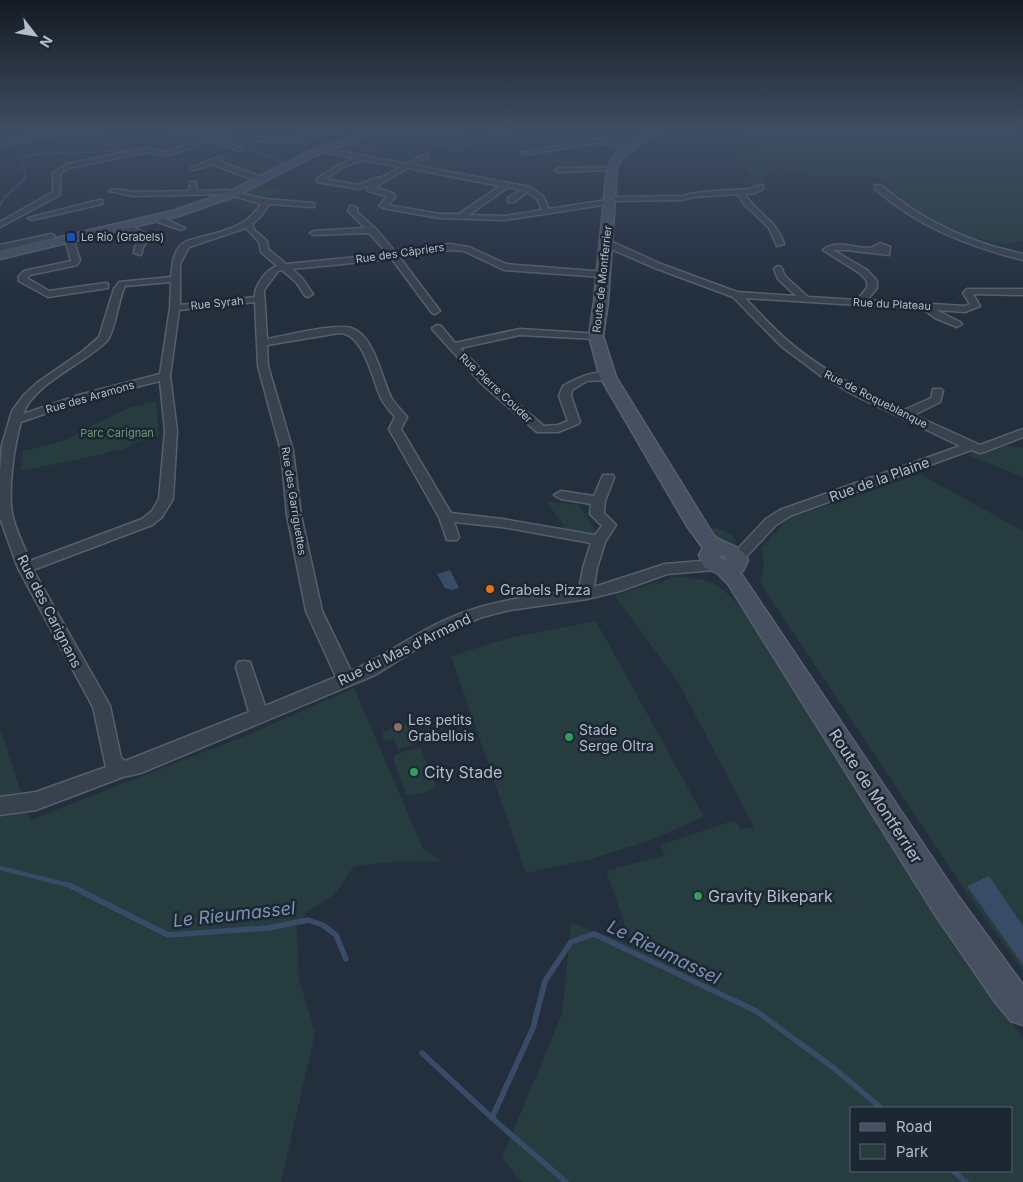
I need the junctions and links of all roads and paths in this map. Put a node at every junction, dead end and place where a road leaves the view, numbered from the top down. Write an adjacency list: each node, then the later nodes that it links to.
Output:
1 (57, 184): 24 (street)
2 (193, 184): 14 (street)
3 (252, 184): 15 (street)
4 (347, 184): 5 (street)
5 (364, 184)
6 (376, 184): 25 (street)
7 (508, 184): 11 (street); 25 (street)
8 (611, 184): 17 (street, Route de Montferrier)
9 (760, 187): 13 (street)
10 (878, 187): 43 (street)
11 (527, 189): 16 (street); 23 (street)
12 (113, 191): 14 (street)
13 (740, 192): 17 (street); 37 (street)
14 (193, 193): 15 (street)
15 (232, 194): 18 (street); 28 (street)
16 (511, 200)
17 (610, 200): 23 (street); 36 (street, Route de Montferrier)
18 (264, 201): 20 (street); 30 (street)
19 (99, 202): 26 (street)
20 (311, 205)
21 (502, 207): 27 (street)
22 (353, 208): 33 (street)
23 (545, 209): 27 (street)
24 (17, 216): 26 (street); 29 (street)
25 (460, 217): 27 (street)
26 (32, 218): 35 (street)
27 (485, 218)
28 (158, 219): 31 (street); 32 (street)
29 (0, 225)
30 (248, 225): 44 (street); 47 (street)
31 (126, 227): 35 (street); 40 (street)
32 (181, 228)
33 (372, 230): 34 (street); 42 (street)
34 (314, 233)
35 (59, 239): 38 (street); 41 (street); 48 (street)
36 (606, 244): 46 (street, Route de Montferrier); 51 (street, Rue de Roqueblanque)
37 (780, 244)
38 (0, 248)
39 (870, 251): 54 (street)
40 (138, 253)
41 (0, 255)
42 (394, 256): 44 (street, Rue des Câpriers); 46 (street, Rue des Câpriers); 57 (street)
43 (1023, 256)
44 (282, 267): 50 (street); 52 (street, Rue des Garriguettes)
45 (778, 269): 53 (street)
46 (603, 274): 60 (street, Route de Montferrier)
47 (175, 279): 56 (street); 67 (street, Rue des Carignans)
48 (106, 286)
49 (1023, 292): 55 (street, Rue du Plateau)
50 (308, 294)
51 (736, 295): 53 (street, Rue du Plateau); 66 (street, Rue de Roqueblanque)
52 (258, 299): 56 (street, Rue Syrah); 61 (street, Rue des Garriguettes)
53 (806, 300): 54 (street, Rue du Plateau)
54 (859, 303): 55 (street, Rue du Plateau)
55 (926, 307): 58 (street)
56 (175, 308): 63 (street)
57 (435, 311)
58 (957, 324)
59 (437, 328): 62 (street, Rue Pierre Couder)
60 (596, 336): 62 (street); 64 (street, Route de Montferrier)
61 (261, 343): 73 (street); 80 (street, Rue des Garriguettes)
62 (452, 346): 64 (street, Rue Pierre Couder)
63 (165, 376): 67 (street, Rue des Aramons); 77 (street)
64 (608, 376): 76 (street, Route de Montferrier)
65 (937, 391): 66 (street)
66 (904, 416): 69 (street, Rue de Roqueblanque)
67 (16, 420): 77 (street, Rue des Carignans)
68 (1023, 433): 69 (street, Rue de la Plaine)
69 (971, 446): 76 (street, Rue de la Plaine)
70 (608, 478): 72 (street)
71 (561, 495): 72 (street)
72 (598, 501): 75 (street)
73 (446, 517): 74 (street); 75 (street)
74 (452, 537)
75 (599, 540): 78 (street)
76 (722, 558): 78 (street, Rue du Mas d'Armand); 84 (street, Route de Montferrier)
77 (25, 568): 82 (street, Rue des Carignans)
78 (587, 594): 80 (street, Rue du Mas d'Armand)
79 (244, 667): 81 (street)
80 (345, 680): 81 (street, Rue du Mas d'Armand)
81 (260, 715): 82 (street, Rue du Mas d'Armand)
82 (123, 769): 83 (street, Rue du Mas d'Armand)
83 (0, 806)
84 (1023, 1009)

